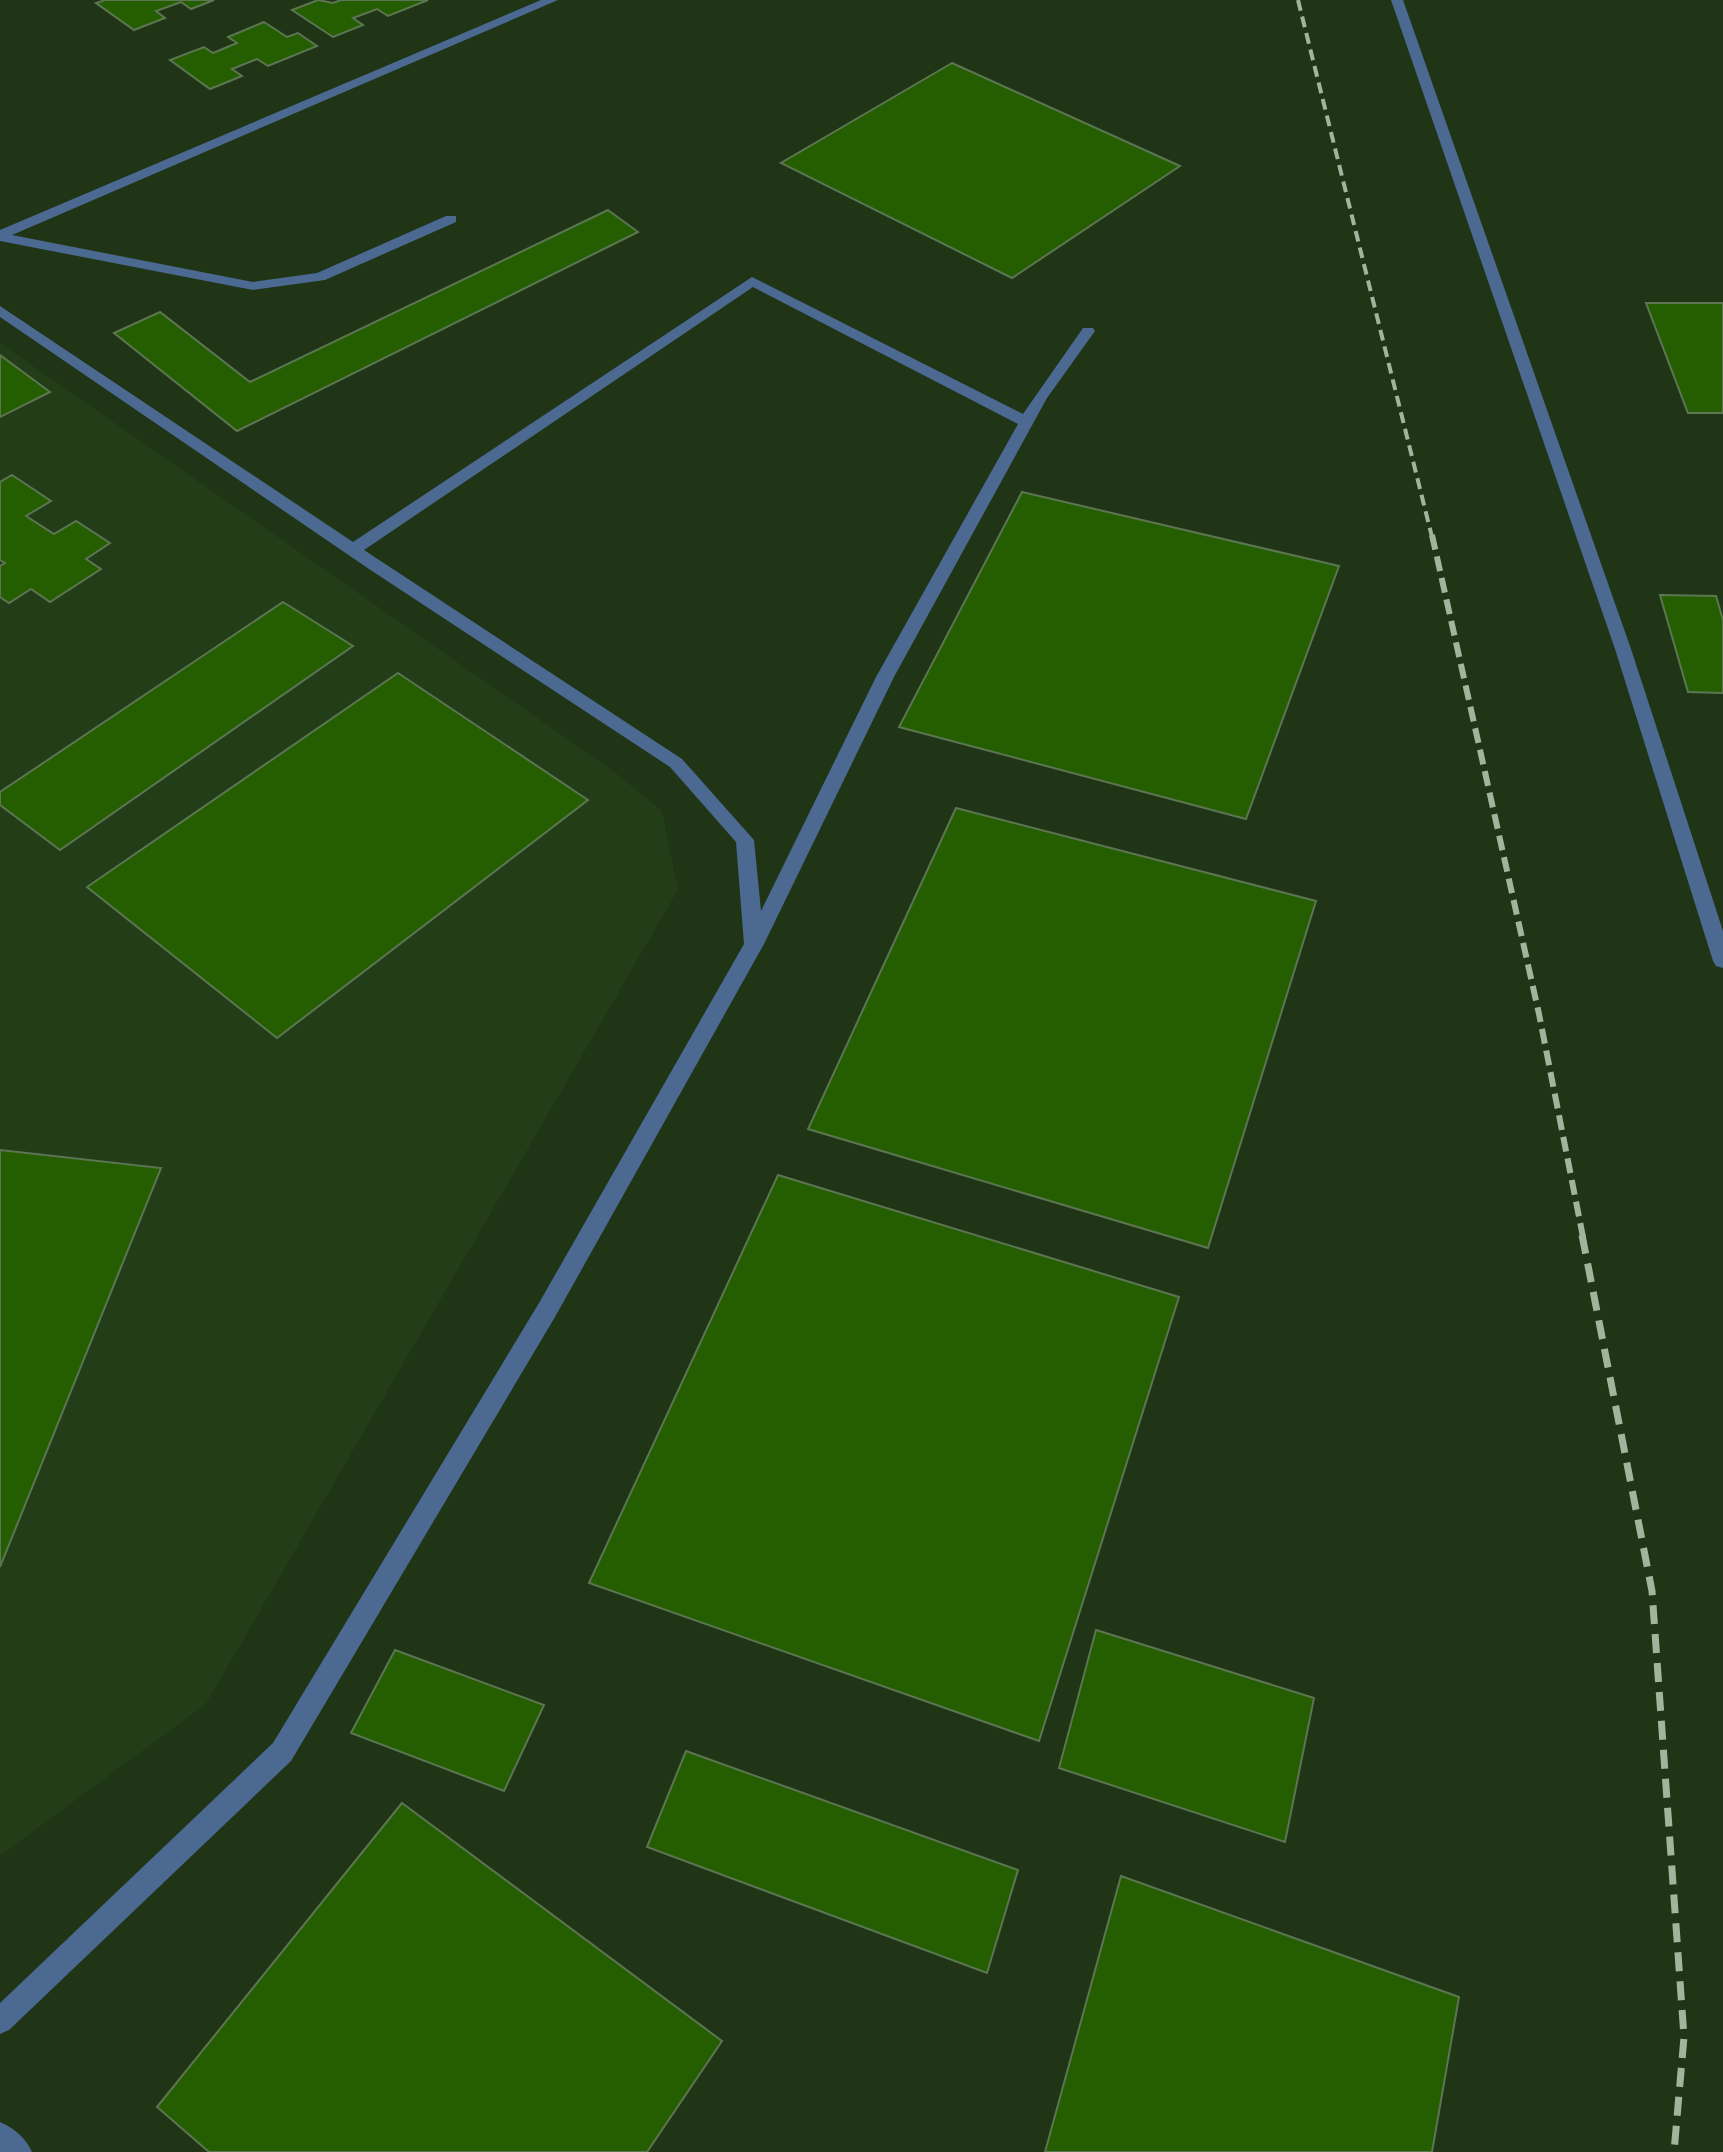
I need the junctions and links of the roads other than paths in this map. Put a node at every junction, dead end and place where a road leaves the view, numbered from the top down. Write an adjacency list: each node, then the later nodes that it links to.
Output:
1 (552, 0): 4 (street)
2 (1397, 0): 10 (street)
3 (451, 219): 4 (street)
4 (0, 236)
5 (0, 310): 8 (street)
6 (1088, 331): 7 (street)
7 (1026, 422): 8 (street); 9 (street)
8 (353, 550): 9 (street)
9 (754, 944): 11 (street)
10 (1723, 961)
11 (0, 2021)
12 (0, 2136): 13 (street)
13 (18, 2152)

